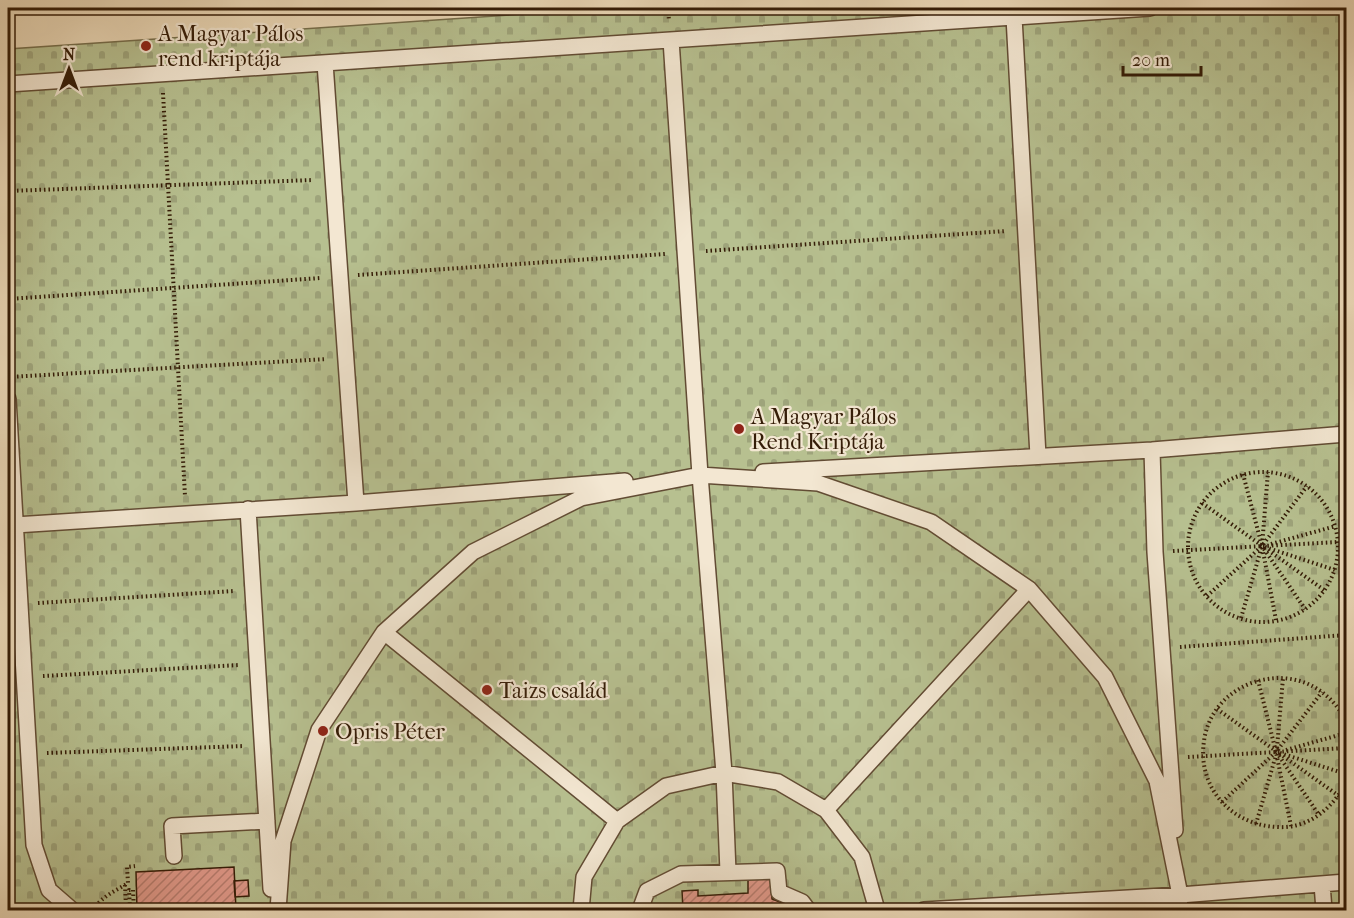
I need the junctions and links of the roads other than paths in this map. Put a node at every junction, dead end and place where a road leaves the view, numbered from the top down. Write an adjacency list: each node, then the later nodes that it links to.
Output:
1 (1150, 8): 2 (lane)
2 (1014, 17): 3 (lane); 9 (lane)
3 (671, 40): 4 (lane); 10 (lane)
4 (325, 63): 5 (lane); 11 (lane)
5 (8, 84)
6 (8, 399): 13 (lane)
7 (1347, 434): 8 (lane)
8 (1152, 450): 9 (lane); 24 (lane)
9 (1038, 456): 10 (lane)
10 (700, 475): 11 (lane); 14 (lane); 15 (lane); 16 (lane)
11 (356, 503): 12 (lane)
12 (248, 509): 13 (lane); 18 (lane)
13 (15, 525): 25 (lane)
14 (1029, 589): 17 (lane); 24 (lane)
15 (384, 632): 19 (lane); 27 (lane)
16 (724, 773): 17 (lane); 19 (lane); 21 (lane)
17 (826, 810): 31 (lane)
18 (267, 821): 20 (lane); 26 (lane)
19 (617, 821): 28 (lane)
20 (174, 856)
21 (728, 872): 29 (lane); 30 (lane)
22 (1347, 882): 23 (lane)
23 (1322, 884): 24 (lane); 34 (lane)
24 (1180, 895): 32 (lane); 33 (lane)
25 (72, 910)
26 (273, 910)
27 (278, 910)
28 (581, 910)
29 (640, 910)
30 (808, 910)
31 (877, 910)
32 (924, 910)
33 (1180, 910)
34 (1324, 910)

